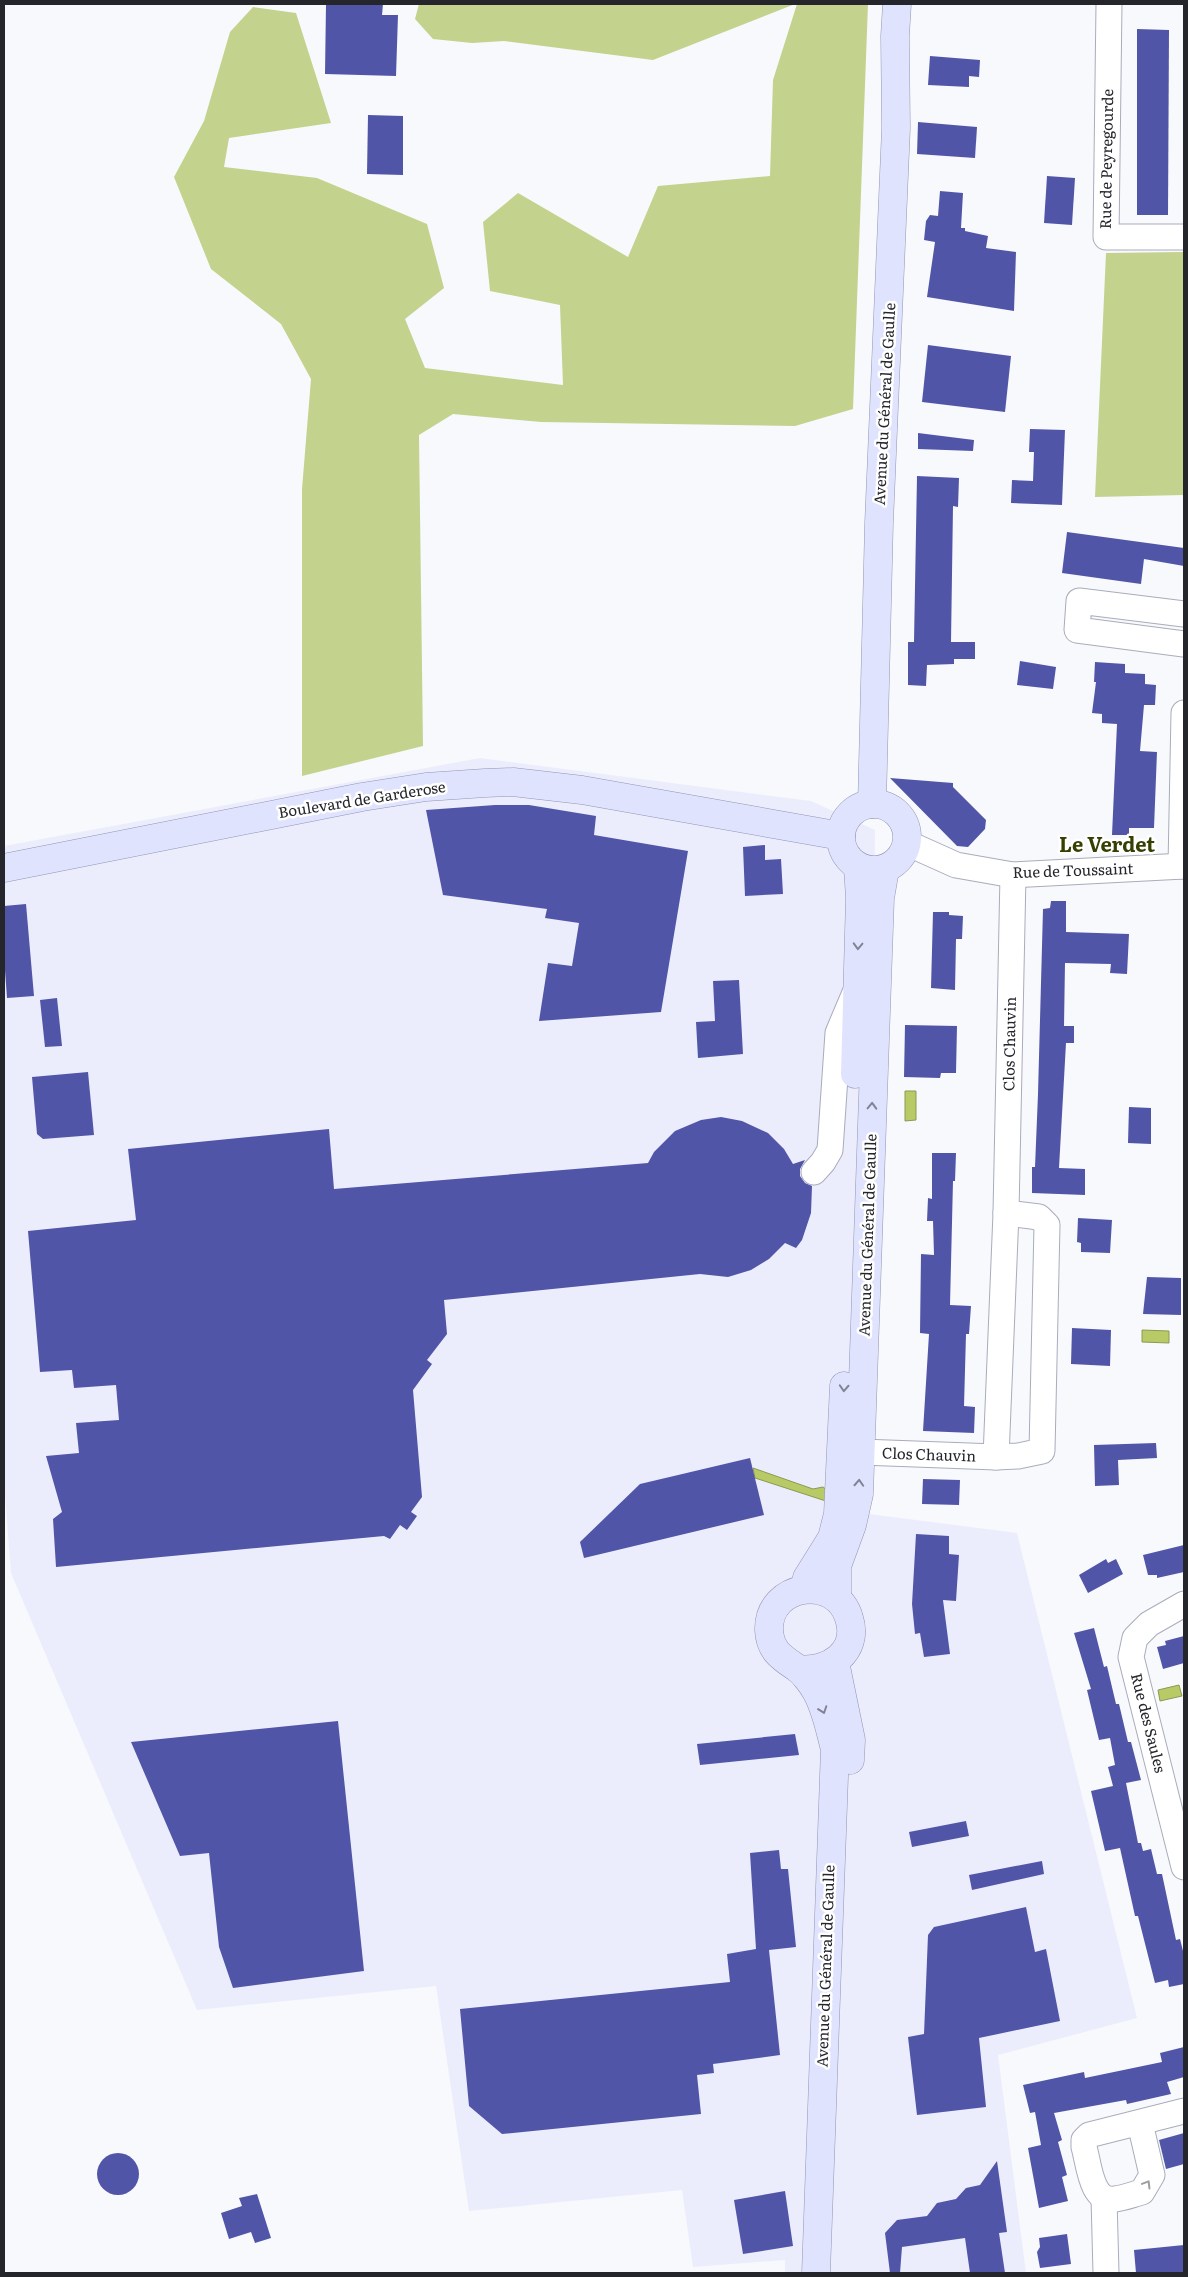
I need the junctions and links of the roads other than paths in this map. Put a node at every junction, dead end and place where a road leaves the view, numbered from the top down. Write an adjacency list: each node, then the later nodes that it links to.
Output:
1 (897, 4): 7 (main road, Avenue du Général de Gaulle)
2 (1109, 4): 3 (street, Rue de Peyregourde)
3 (1184, 237)
4 (1184, 614): 5 (street)
5 (1184, 644)
6 (1184, 713): 10 (street)
7 (872, 804): 8 (main road); 9 (main road)
8 (841, 836): 11 (main road); 12 (main road, Boulevard de Garderose)
9 (907, 842): 13 (main road); 14 (street, Rue de Toussaint)
10 (1183, 866): 14 (street, Rue de Toussaint)
11 (858, 867): 13 (main road); 15 (main road, Avenue du Général de Gaulle, one-way to 15)
12 (4, 868)
13 (885, 869): 18 (main road, Avenue du Général de Gaulle, one-way to 13)
14 (1013, 875): 17 (street, Clos Chauvin)
15 (857, 988): 16 (street); 20 (main road, Avenue du Général de Gaulle, one-way to 20)
16 (814, 1172)
17 (1006, 1213): 19 (street, Clos Chauvin); 19 (street, Clos Chauvin)
18 (861, 1452): 19 (street, Clos Chauvin); 21 (main road, Avenue du Général de Gaulle, one-way to 18)
19 (996, 1457)
20 (804, 1589): 21 (main road); 24 (main road, Avenue du Général de Gaulle)
21 (838, 1599): 23 (main road, Avenue du Général de Gaulle)
22 (1184, 1604): 25 (street, Rue des Saules)
23 (835, 1662): 24 (main road); 30 (main road, Avenue du Général de Gaulle)
24 (798, 1668): 29 (main road, Avenue du Général de Gaulle, one-way to 29)
25 (1184, 1867)
26 (1184, 2111): 27 (street)
27 (1140, 2122): 28 (street, one-way to 27); 28 (street)
28 (1104, 2198): 31 (street)
29 (816, 2273)
30 (832, 2273)
31 (1106, 2273)

